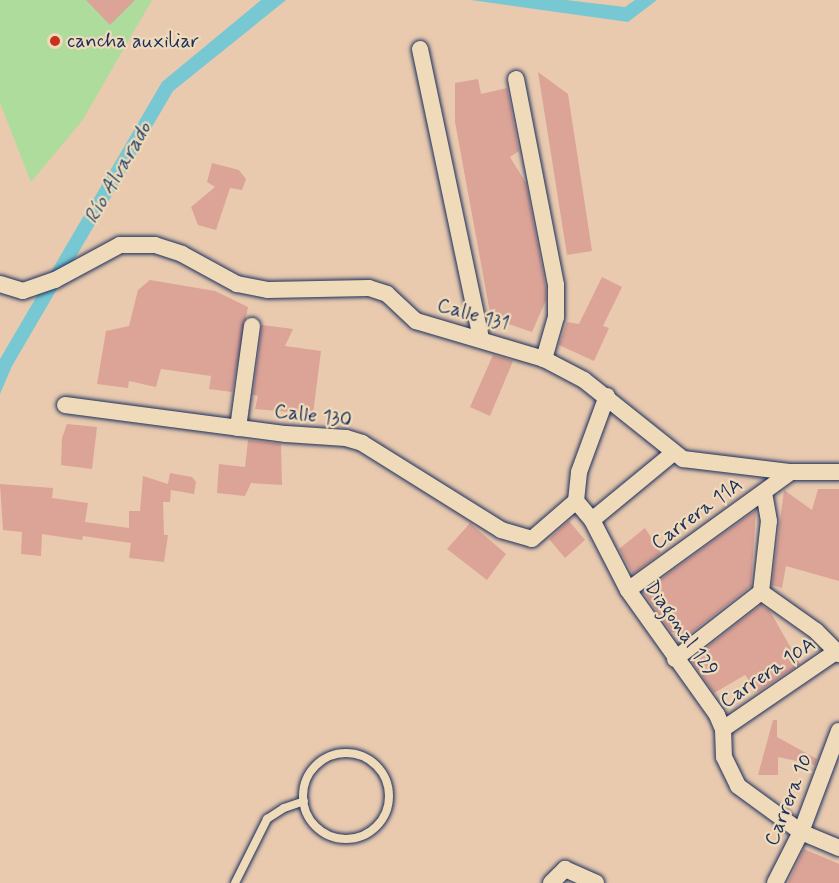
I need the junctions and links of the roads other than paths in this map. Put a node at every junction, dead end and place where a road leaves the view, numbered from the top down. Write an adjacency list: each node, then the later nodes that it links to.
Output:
1 (420, 49): 5 (street)
2 (516, 79): 6 (street)
3 (0, 284): 5 (street, Calle 131)
4 (252, 326): 9 (street)
5 (481, 338): 6 (street, Calle 131)
6 (544, 359): 7 (street, Calle 131)
7 (607, 396): 10 (street, Calle 131); 14 (street)
8 (64, 405): 9 (street, Calle 130)
9 (238, 428): 14 (street, Calle 130)
10 (672, 454): 11 (street, Calle 131); 15 (street)
11 (791, 472): 12 (street, Calle 131); 13 (street, Carrera 11A)
12 (839, 472)
13 (764, 493): 16 (street, Carrera 11A); 17 (street)
14 (576, 501): 15 (street, Diagonal 129)
15 (592, 520): 16 (street, Diagonal 129)
16 (628, 590): 19 (street, Diagonal 129)
17 (761, 592): 18 (street); 19 (street)
18 (838, 653): 20 (street, Carrera 10A)
19 (675, 659): 20 (street, Diagonal 129)
20 (723, 729): 23 (street)
21 (839, 731): 23 (street, Carrera 10)
22 (304, 801): 22 (lane); 25 (lane)
23 (801, 832): 24 (street); 28 (street, Carrera 10)
24 (839, 848)
25 (235, 883)
26 (551, 883): 27 (street)
27 (596, 883)
28 (775, 883)

